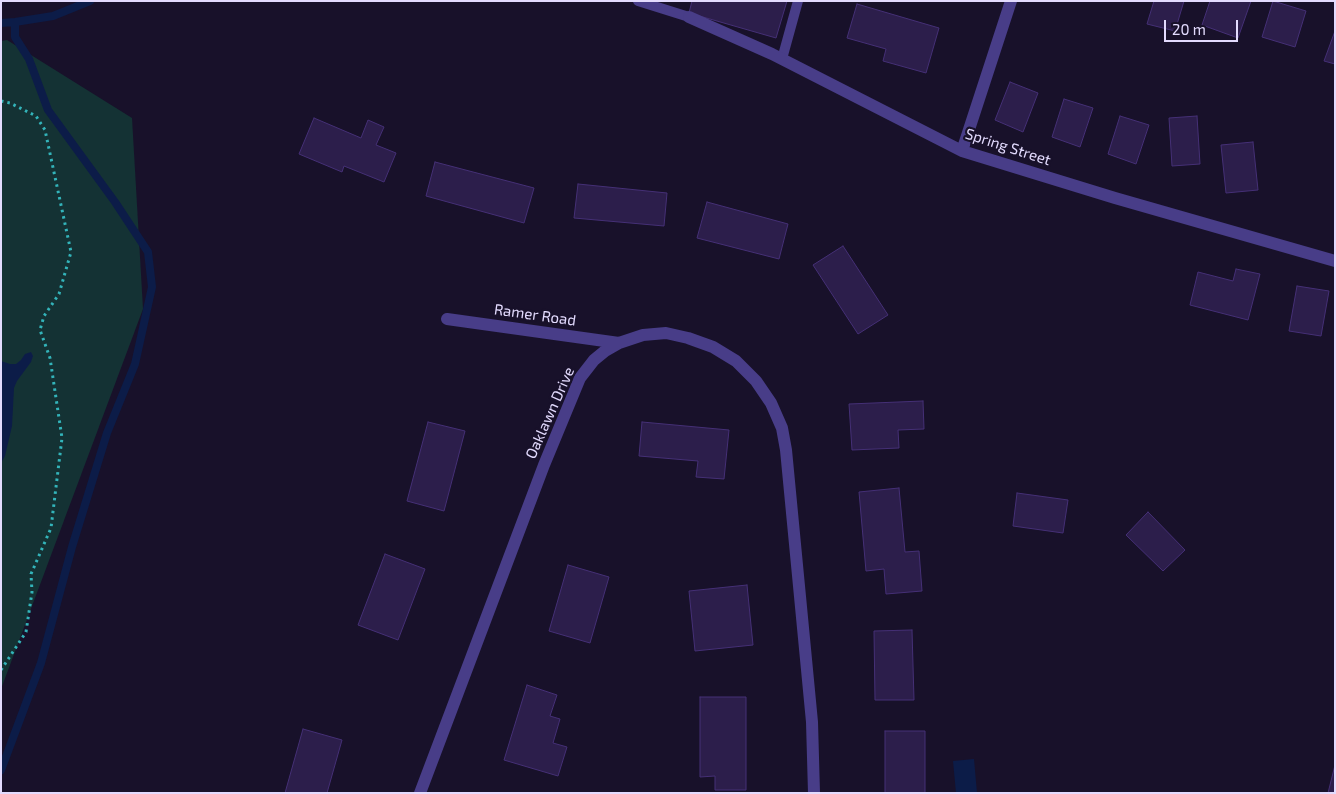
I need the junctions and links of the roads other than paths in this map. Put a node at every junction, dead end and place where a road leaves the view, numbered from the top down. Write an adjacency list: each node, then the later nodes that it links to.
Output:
1 (638, 1): 4 (lane)
2 (798, 1): 6 (lane)
3 (1011, 1): 7 (street)
4 (651, 3): 5 (lane)
5 (689, 17): 6 (street, Spring Street)
6 (782, 59): 7 (street, Spring Street)
7 (962, 151): 8 (street, Spring Street)
8 (1335, 261)
9 (448, 319): 10 (street, Ramer Road)
10 (619, 343): 11 (street, Oaklawn Drive); 12 (street, Oaklawn Drive)
11 (420, 793)
12 (814, 793)

